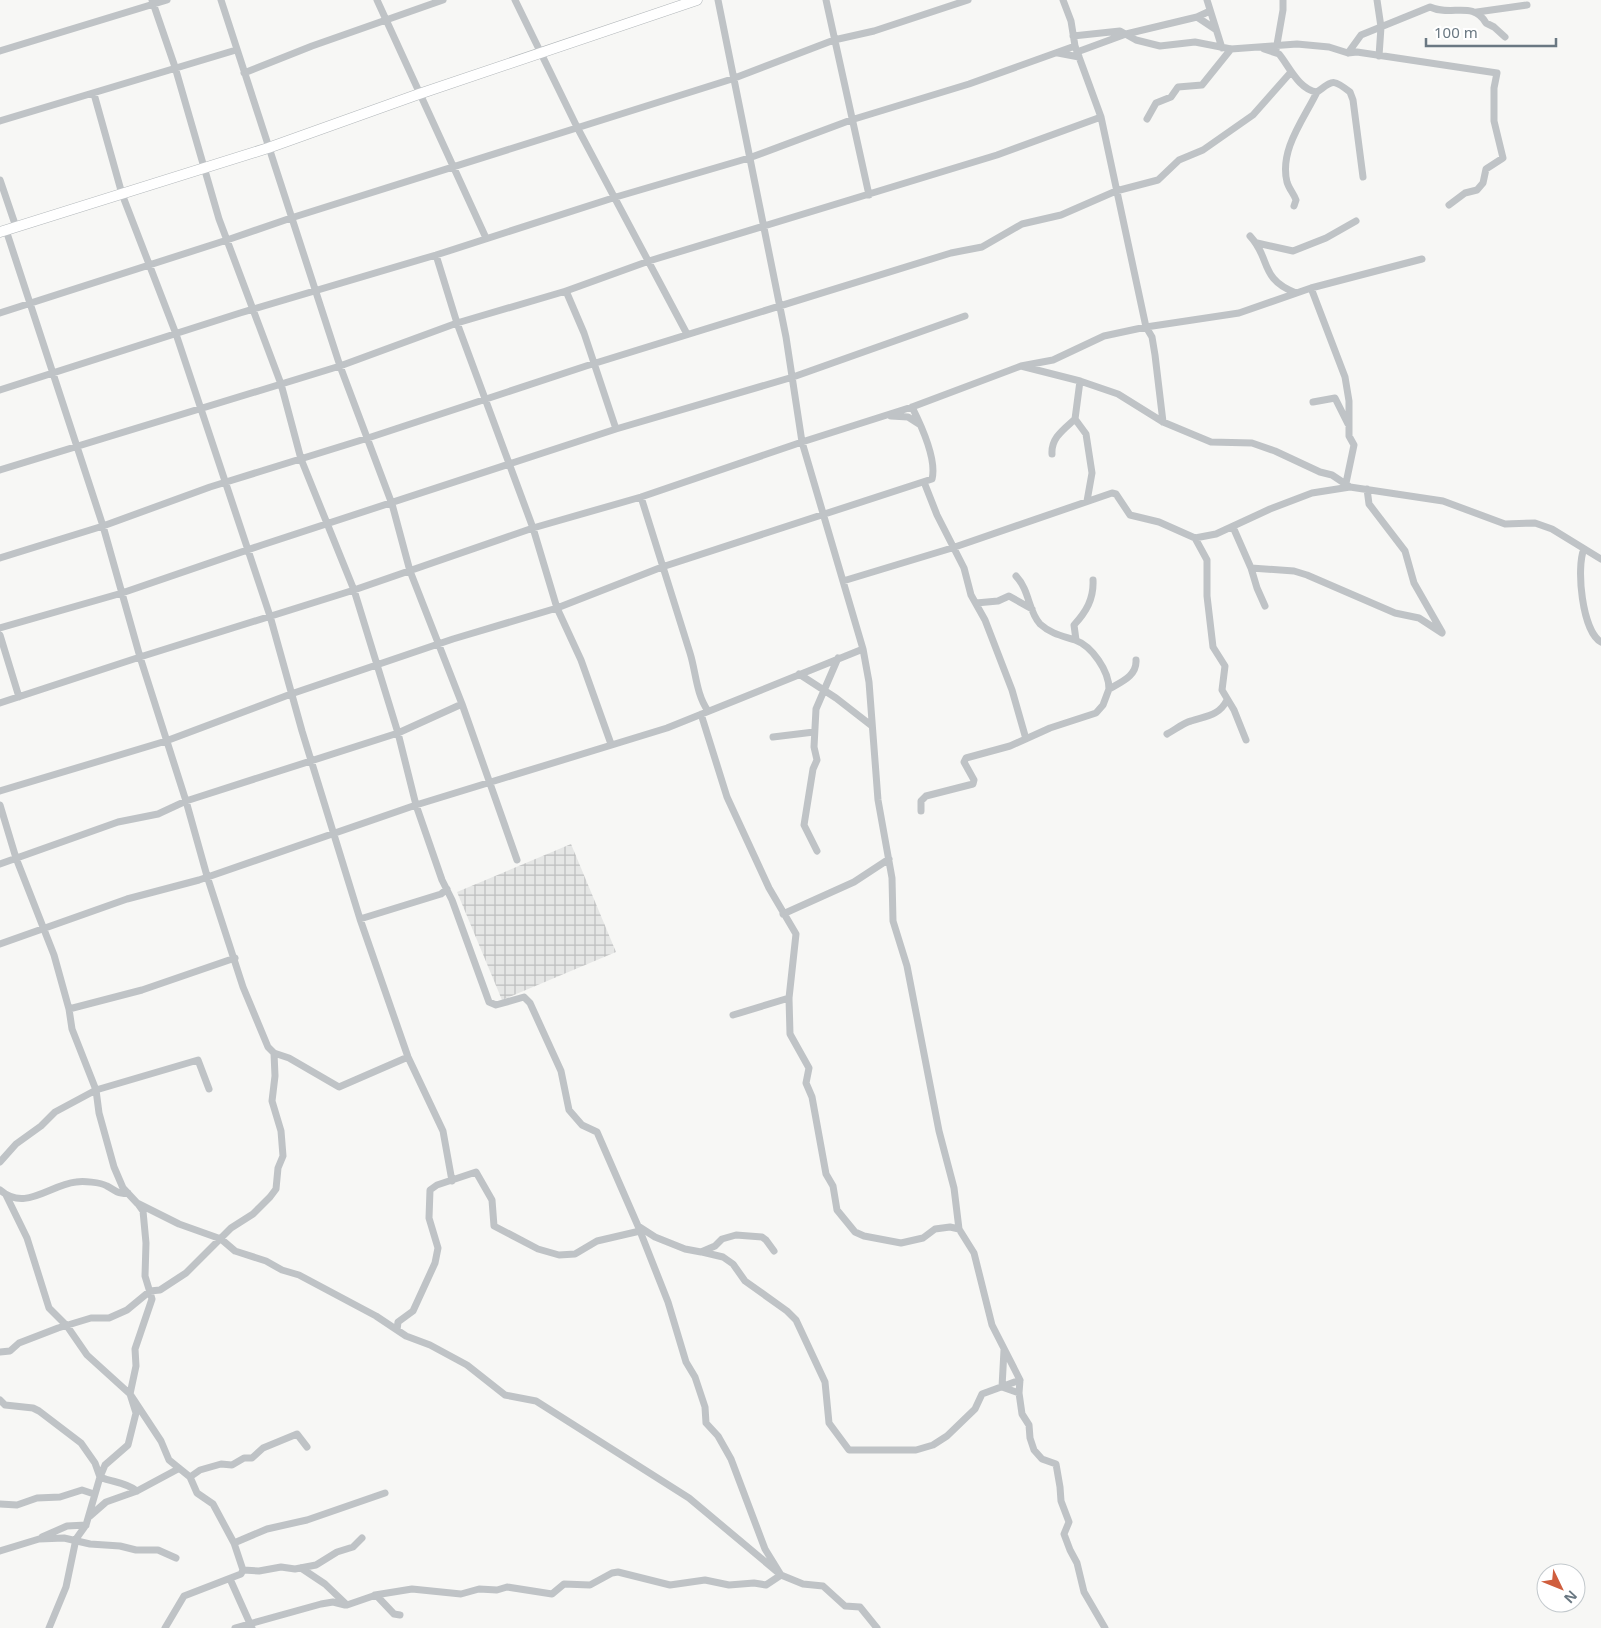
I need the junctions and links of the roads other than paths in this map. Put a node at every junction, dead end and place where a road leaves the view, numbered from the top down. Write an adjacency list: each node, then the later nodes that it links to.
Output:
1 (167, 0): 14 (street)
2 (220, 0): 29 (street)
3 (377, 0): 19 (street)
4 (443, 0): 19 (street)
5 (515, 0): 34 (street)
6 (697, 0): 34 (street)
7 (718, 0): 39 (street)
8 (826, 0): 25 (street)
9 (968, 0): 25 (street)
10 (1064, 0): 23 (street)
11 (1207, 0): 16 (street)
12 (1283, 0): 27 (street)
13 (1377, 0): 20 (street)
14 (153, 2): 28 (street); 36 (street)
15 (1527, 4): 17 (street)
16 (1210, 11): 18 (street); 21 (street)
17 (1477, 12): 20 (street); 24 (street)
18 (1197, 17): 21 (street); 22 (street)
19 (386, 21): 38 (street); 42 (street)
20 (1381, 27): 33 (street); 35 (street)
21 (1216, 29): 26 (street)
22 (1126, 34): 23 (street); 26 (street); 31 (street)
23 (1074, 36): 31 (street)
24 (1505, 37)
25 (834, 40): 39 (street); 45 (street)
26 (1221, 46): 30 (street)
27 (1276, 49): 30 (street); 33 (street); 37 (street)
28 (0, 50)
29 (236, 50): 36 (street); 38 (street)
30 (1230, 50): 44 (street)
31 (1077, 52): 32 (street); 32 (street); 43 (street)
32 (1058, 53): 45 (street)
33 (1348, 53): 35 (street)
34 (540, 54): 42 (street); 47 (street)
35 (1379, 56): 58 (street)
36 (175, 67): 41 (street); 51 (street)
37 (1291, 72): 40 (street); 54 (street)
38 (244, 73): 48 (street)
39 (732, 79): 47 (street); 49 (street)
40 (1317, 92): 52 (street); 59 (street)
41 (94, 94): 46 (street); 55 (street)
42 (419, 94): 48 (street); 50 (street)
43 (1101, 117): 54 (street); 56 (street)
44 (1147, 119)
45 (851, 120): 49 (street); 56 (street)
46 (0, 121)
47 (577, 127): 50 (street); 57 (street)
48 (268, 148): 51 (street); 60 (street)
49 (749, 158): 57 (street); 62 (street)
50 (454, 166): 60 (street); 65 (street)
51 (205, 168): 55 (street); 66 (street)
52 (1363, 177)
53 (0, 180): 63 (street)
54 (1116, 191): 79 (street); 84 (street)
55 (122, 194): 63 (street); 71 (street)
56 (869, 195): 62 (street)
57 (616, 197): 65 (street); 70 (street)
58 (1449, 204)
59 (1294, 206)
60 (291, 218): 66 (street); 74 (street)
61 (1356, 221): 67 (street)
62 (762, 227): 70 (street); 79 (street)
63 (7, 230): 78 (street)
64 (1250, 236): 67 (street)
65 (486, 238): 68 (street)
66 (227, 240): 71 (street); 80 (street)
67 (1257, 243): 72 (street)
68 (436, 255): 74 (street); 83 (street)
69 (1422, 260): 73 (street)
70 (649, 261): 75 (street); 86 (street)
71 (150, 265): 78 (street); 85 (street)
72 (1283, 288): 76 (street); 77 (street)
73 (1311, 288): 76 (street); 102 (street)
74 (316, 290): 80 (street); 88 (street)
75 (566, 291): 83 (street); 87 (street)
76 (1296, 294): 77 (street)
77 (1283, 298): 84 (street)
78 (28, 304): 81 (street); 90 (street)
79 (779, 305): 86 (street); 91 (street)
80 (254, 310): 85 (street); 93 (street)
81 (0, 313)
82 (965, 316): 91 (street)
83 (457, 322): 88 (street); 95 (street)
84 (1146, 327): 89 (street); 101 (street)
85 (176, 334): 90 (street); 98 (street)
86 (687, 334): 87 (street)
87 (594, 363): 95 (street); 104 (street)
88 (340, 366): 93 (street); 105 (street)
89 (1021, 366): 92 (street); 97 (street)
90 (52, 374): 94 (street); 107 (street)
91 (793, 377): 104 (street); 106 (street)
92 (1080, 380): 100 (street); 101 (street)
93 (281, 384): 98 (street); 109 (street)
94 (0, 390)
95 (487, 399): 105 (street); 110 (street)
96 (1313, 402): 102 (street)
97 (912, 407): 99 (street); 103 (street)
98 (200, 408): 107 (street); 113 (street)
99 (883, 416): 103 (street); 106 (street)
100 (1075, 419): 108 (street); 117 (street)
101 (1162, 422): 114 (street)
102 (1348, 424): 114 (street)
103 (921, 426): 112 (street)
104 (616, 429): 110 (street)
105 (368, 438): 109 (street); 118 (street)
106 (802, 442): 116 (street); 119 (street)
107 (76, 446): 111 (street); 121 (street)
108 (1052, 454)
109 (301, 459): 113 (street); 120 (street)
110 (510, 464): 118 (street); 123 (street)
111 (0, 470)
112 (924, 482): 119 (street); 125 (street)
113 (224, 483): 121 (street); 127 (street)
114 (1348, 485): 115 (street); 122 (street)
115 (1367, 489): 126 (street); 131 (street)
116 (641, 497): 123 (street); 130 (street)
117 (1087, 501): 124 (street); 125 (street)
118 (392, 504): 120 (street); 132 (street)
119 (823, 515): 130 (street); 135 (street)
120 (327, 523): 127 (street); 136 (street)
121 (103, 526): 128 (street); 137 (street)
122 (1233, 527): 124 (street); 131 (street)
123 (533, 528): 132 (street); 140 (street)
124 (1196, 538): 158 (street)
125 (952, 548): 135 (street); 138 (street)
126 (1584, 549): 129 (street); 146 (street)
127 (247, 550): 137 (street); 142 (street)
128 (0, 558)
129 (1601, 559)
130 (662, 567): 140 (street); 161 (street)
131 (1251, 568): 139 (street)
132 (410, 571): 136 (street); 147 (street)
133 (1016, 576): 141 (street)
134 (1093, 580): 145 (street)
135 (843, 581): 148 (street)
136 (354, 590): 142 (street); 152 (street)
137 (122, 593): 143 (street); 149 (street)
138 (976, 603): 141 (street); 167 (street)
139 (1265, 606)
140 (557, 608): 147 (street); 170 (street)
141 (1032, 609): 145 (street)
142 (270, 616): 149 (street); 156 (street)
143 (0, 628)
144 (0, 635): 157 (street)
145 (1076, 640): 154 (street)
146 (1601, 642)
147 (438, 644): 152 (street); 160 (street)
148 (863, 649): 150 (street); 162 (street)
149 (140, 657): 157 (street); 169 (street)
150 (838, 658): 153 (street); 155 (street)
151 (1136, 660): 154 (street)
152 (376, 666): 156 (street); 164 (street)
153 (799, 674): 155 (street); 161 (street)
154 (1109, 689): 167 (street)
155 (824, 690): 162 (street); 163 (street)
156 (291, 694): 169 (street); 171 (street)
157 (19, 697): 159 (street)
158 (1227, 700): 165 (street); 168 (street)
159 (0, 704)
160 (462, 704): 164 (street); 172 (street)
161 (705, 713): 170 (street); 186 (street)
162 (872, 726): 181 (street)
163 (814, 732): 166 (street); 179 (street)
164 (398, 733): 171 (street); 176 (street)
165 (1167, 734)
166 (773, 737)
167 (1026, 739): 177 (street)
168 (1246, 740)
169 (166, 741): 173 (street); 174 (street)
170 (611, 744): 172 (street)
171 (312, 760): 174 (street); 178 (street)
172 (490, 784): 176 (street); 182 (street)
173 (0, 791)
174 (186, 801): 180 (street); 184 (street)
175 (0, 805): 180 (street)
176 (416, 805): 178 (street); 185 (street)
177 (921, 811)
178 (333, 833): 184 (street); 187 (street)
179 (817, 851)
180 (16, 858): 183 (street); 188 (street)
181 (889, 859): 186 (street); 205 (street)
182 (517, 860)
183 (0, 864)
184 (207, 876): 188 (street); 190 (street)
185 (447, 889): 187 (street); 204 (street)
186 (783, 914): 191 (street)
187 (360, 918): 195 (street)
188 (42, 929): 189 (street); 192 (street)
189 (0, 944)
190 (235, 958): 192 (street); 194 (street)
191 (789, 998): 193 (street); 205 (street)
192 (69, 1009): 197 (street)
193 (733, 1015)
194 (274, 1054): 195 (street); 206 (street)
195 (408, 1057): 199 (street)
196 (209, 1089): 197 (street)
197 (96, 1090): 198 (street); 201 (street)
198 (0, 1162)
199 (452, 1181): 204 (street); 213 (street)
200 (3, 1193): 201 (street); 202 (street); 212 (street)
201 (128, 1194): 203 (street)
202 (0, 1202)
203 (137, 1202): 206 (street); 210 (street)
204 (639, 1229): 208 (street); 239 (street)
205 (958, 1229): 214 (street)
206 (221, 1239): 209 (street); 213 (street)
207 (774, 1251): 208 (street)
208 (701, 1252): 217 (street)
209 (160, 1290): 210 (street); 211 (street)
210 (150, 1291): 211 (street); 212 (street)
211 (152, 1299): 219 (street)
212 (67, 1326): 215 (street); 219 (street)
213 (397, 1330): 239 (street)
214 (1004, 1350): 216 (street); 217 (street)
215 (0, 1352)
216 (1020, 1380): 217 (street); 218 (street)
217 (1002, 1388): 218 (street)
218 (1019, 1393): 249 (street)
219 (130, 1394): 222 (street); 223 (street)
220 (0, 1400): 223 (street)
221 (307, 1447): 224 (street)
222 (178, 1469): 224 (street); 225 (street)
223 (100, 1477): 225 (street); 227 (street)
224 (190, 1477): 234 (street)
225 (137, 1491): 229 (street)
226 (386, 1493): 234 (street)
227 (94, 1494): 228 (street); 229 (street)
228 (0, 1504)
229 (90, 1516): 230 (street)
230 (86, 1525): 232 (street); 233 (street)
231 (362, 1538): 237 (street)
232 (39, 1539): 233 (street); 235 (street)
233 (76, 1539): 236 (street); 245 (street)
234 (234, 1542): 238 (street)
235 (0, 1551)
236 (176, 1558)
237 (301, 1568): 238 (street); 242 (street)
238 (243, 1570): 240 (street)
239 (781, 1575): 241 (street); 248 (street)
240 (230, 1579): 244 (street); 246 (street)
241 (375, 1595): 242 (street); 243 (street)
242 (347, 1605): 244 (street)
243 (400, 1615)
244 (252, 1625): 247 (street)
245 (49, 1628)
246 (166, 1628)
247 (235, 1628)
248 (877, 1628)
249 (1105, 1628)

